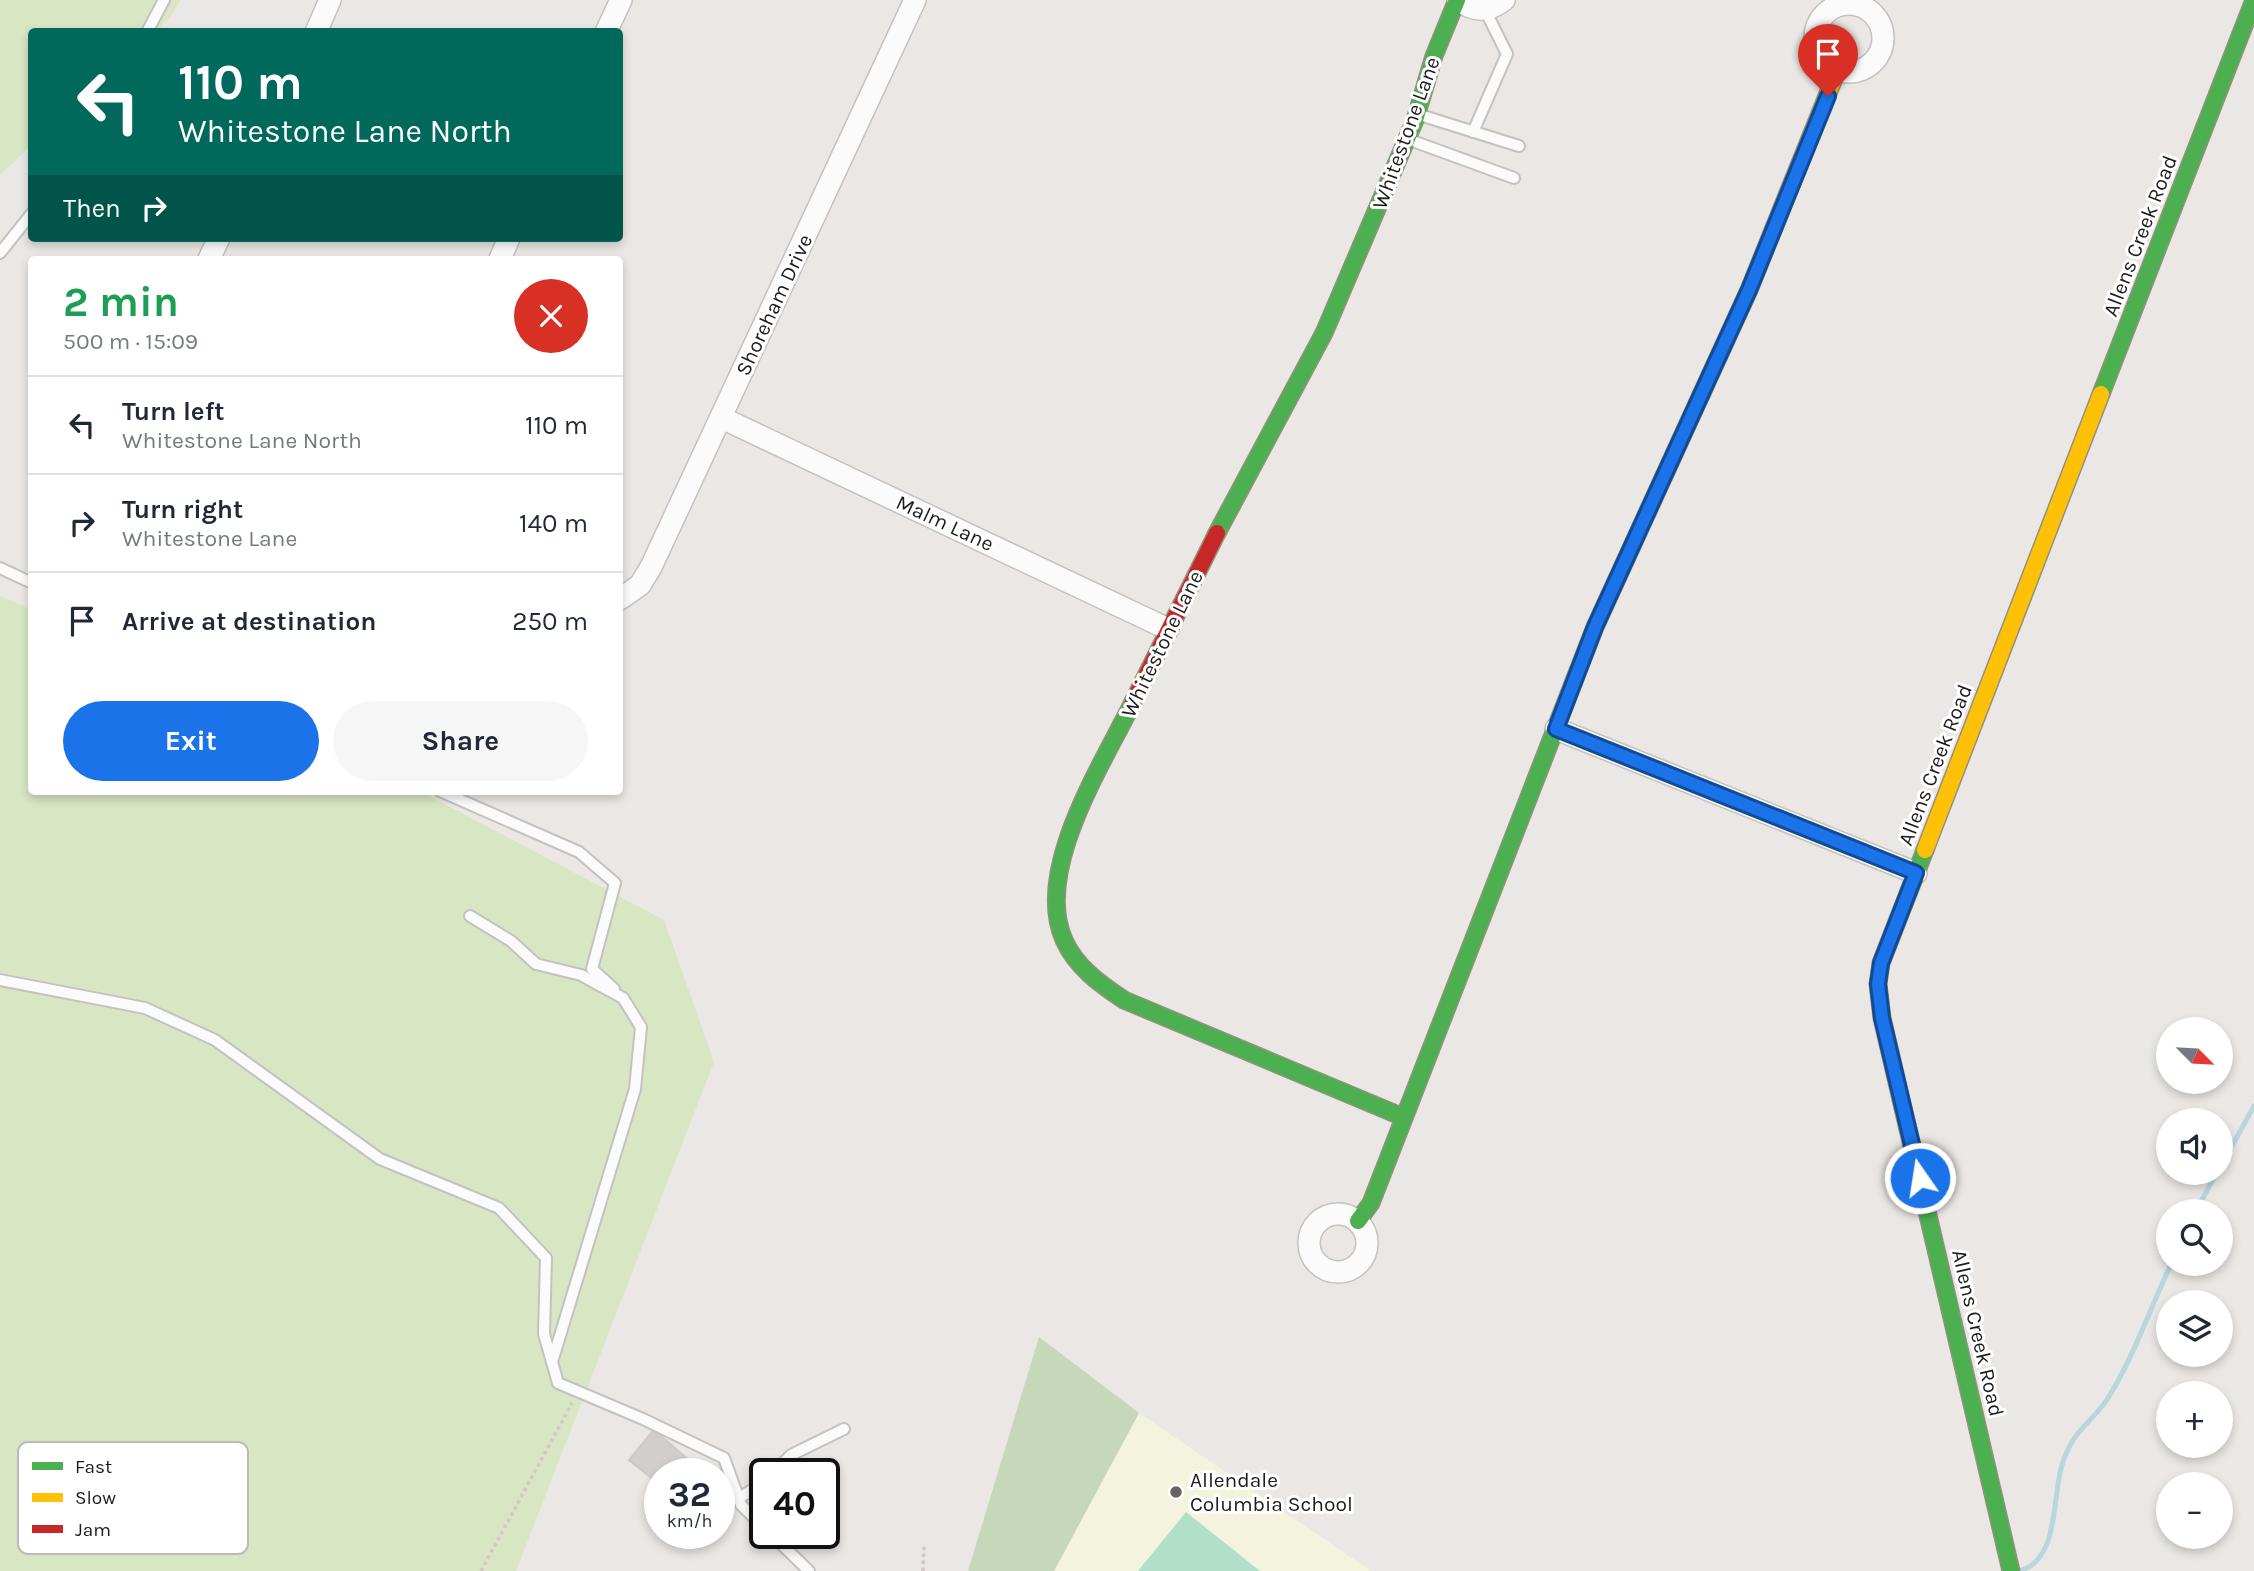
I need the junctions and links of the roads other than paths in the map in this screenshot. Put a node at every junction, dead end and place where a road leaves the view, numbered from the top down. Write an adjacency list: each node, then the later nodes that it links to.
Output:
1 (164, 0): 8 (lane)
2 (330, 0): 9 (street)
3 (621, 0): 10 (street)
4 (915, 0): 19 (street, Shoreham Drive)
5 (1458, 0): 7 (street, Whitestone Lane); 12 (street, Whitestone Lane)
6 (2254, 1): 26 (street, Allens Creek Road)
7 (1494, 5): 13 (lane)
8 (149, 28)
9 (318, 28)
10 (608, 28)
11 (1837, 71): 24 (street)
12 (1417, 114): 13 (lane); 14 (street, Whitestone Lane)
13 (1473, 132): 15 (lane)
14 (1407, 139): 16 (lane); 23 (street, Whitestone Lane)
15 (1519, 146)
16 (1514, 178)
17 (28, 218): 18 (lane)
18 (0, 253)
19 (722, 418): 22 (street, Shoreham Drive); 23 (street, Malm Lane)
20 (0, 568): 21 (lane)
21 (28, 581)
22 (623, 597)
23 (1168, 628): 30 (street, Whitestone Lane)
24 (1556, 729): 26 (street); 30 (street)
25 (449, 795): 29 (lane)
26 (1916, 873): 39 (street, Allens Creek Road)
27 (470, 916): 29 (lane)
28 (0, 980): 32 (lane)
29 (623, 998): 32 (lane)
30 (1403, 1117): 31 (street)
31 (1358, 1221)
32 (552, 1362): 36 (lane)
33 (844, 1429): 34 (lane)
34 (788, 1458)
35 (749, 1492): 36 (lane)
36 (739, 1498): 37 (lane)
37 (749, 1513)
38 (786, 1549): 40 (lane)
39 (2010, 1565)
40 (809, 1571)

